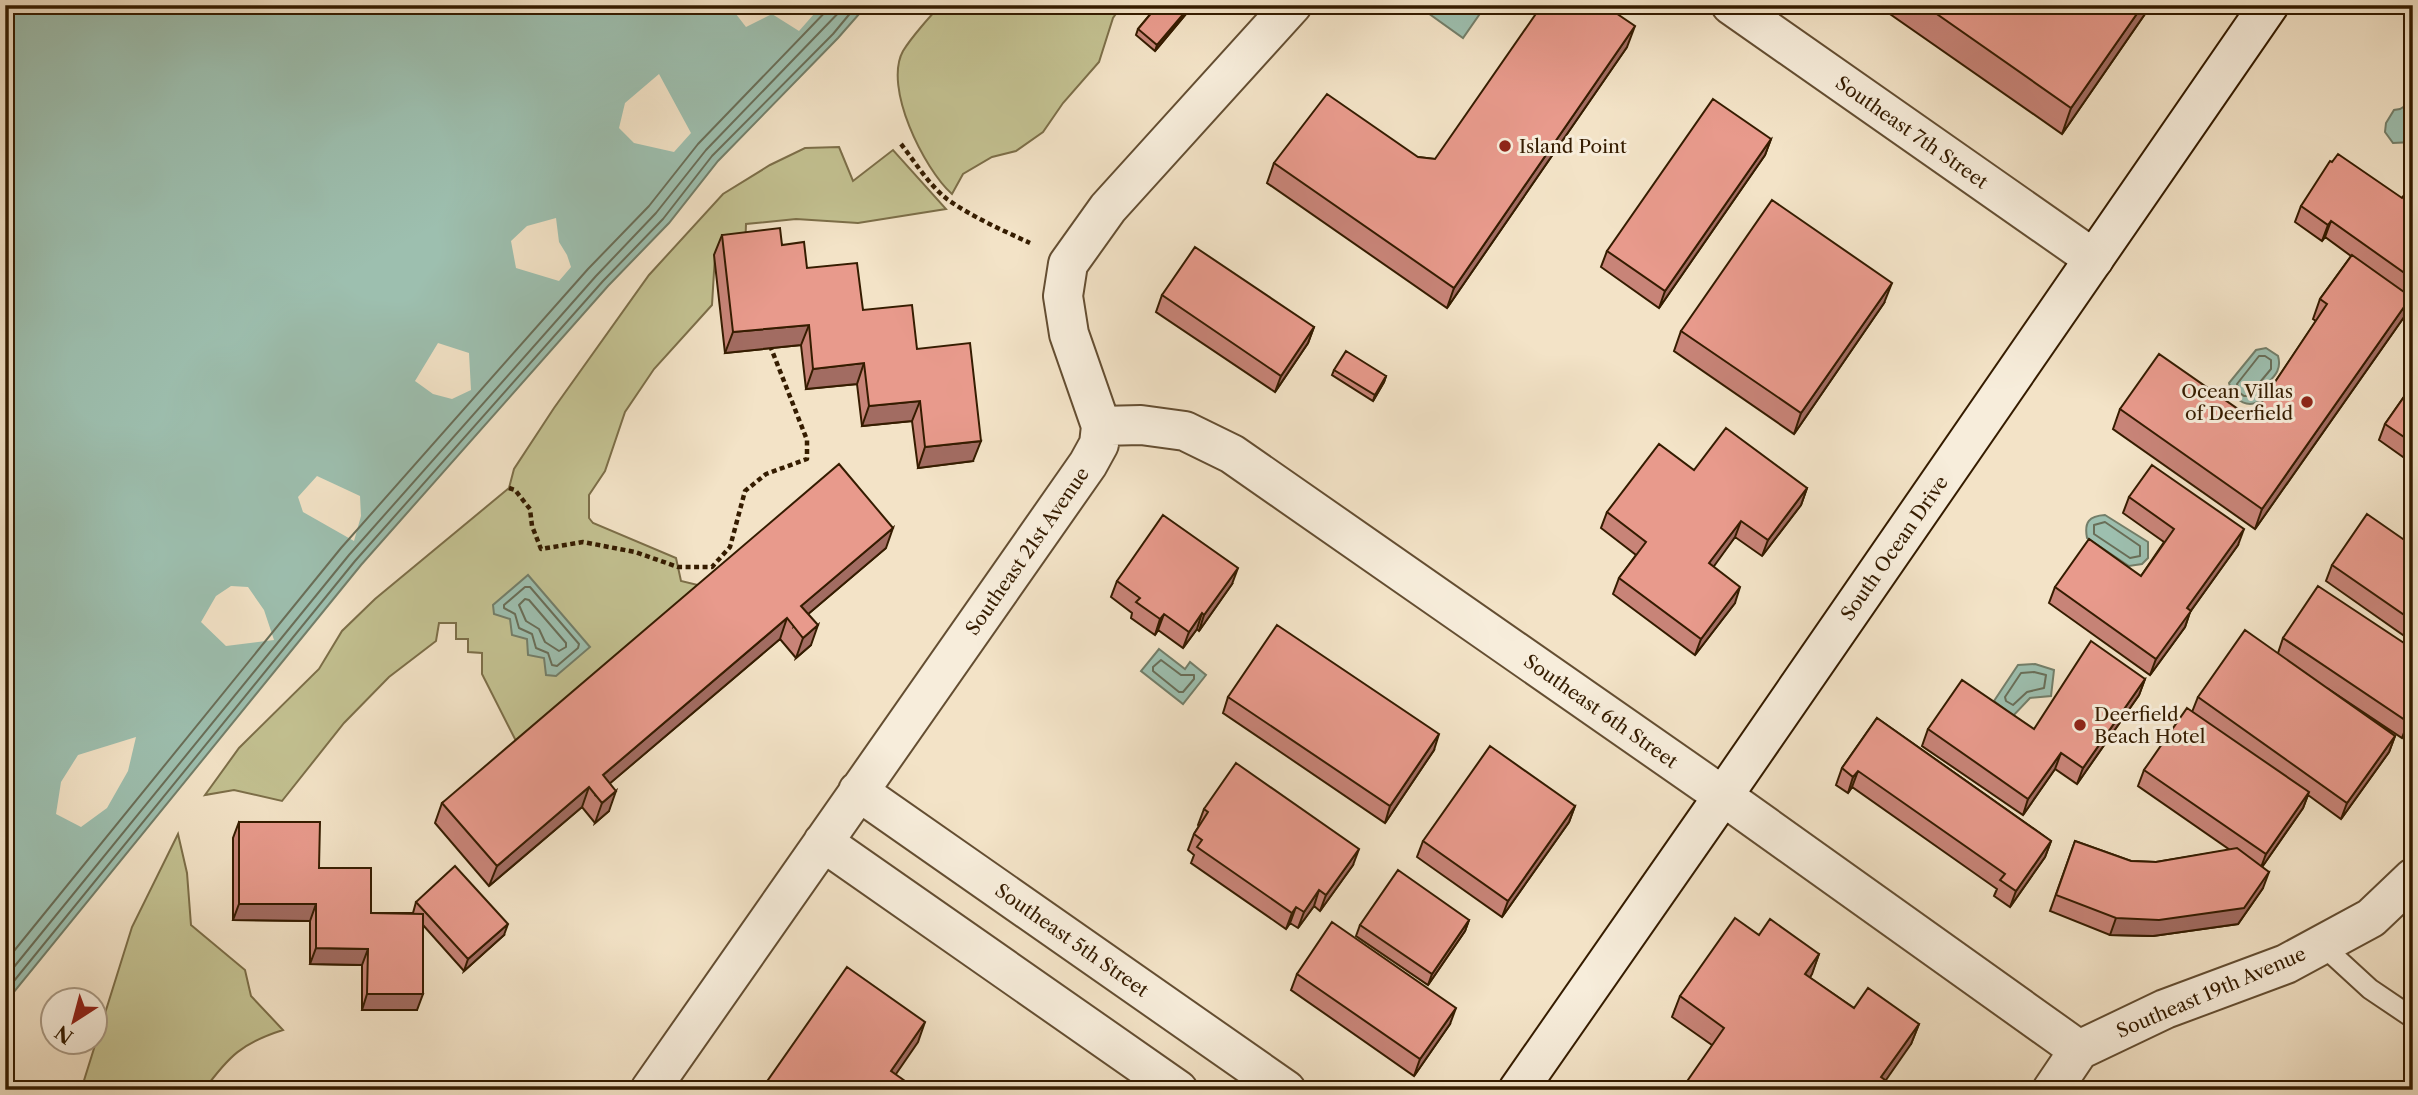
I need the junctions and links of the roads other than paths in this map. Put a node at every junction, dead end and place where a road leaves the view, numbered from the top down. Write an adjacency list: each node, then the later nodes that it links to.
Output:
1 (1292, 5): 5 (street)
2 (1731, 5): 4 (street, Southeast 7th Street)
3 (2269, 5): 4 (street, South Ocean Drive)
4 (2094, 259): 7 (street, South Ocean Drive)
5 (1101, 426): 6 (street, Southeast 21st Avenue); 7 (street, Southeast 6th Street)
6 (858, 791): 8 (street, Southeast 21st Avenue); 15 (street, Southeast 5th Street)
7 (1723, 796): 12 (street, Southeast 6th Street); 16 (street, South Ocean Drive)
8 (823, 842): 13 (street, Southeast 21st Avenue); 14 (street)
9 (2413, 878): 10 (street, Southeast 19th Avenue)
10 (2322, 945): 11 (lane); 12 (street, Southeast 19th Avenue)
11 (2413, 1018)
12 (2079, 1050): 17 (street)
13 (650, 1090)
14 (1178, 1090)
15 (1286, 1090)
16 (1518, 1090)
17 (2052, 1090)

